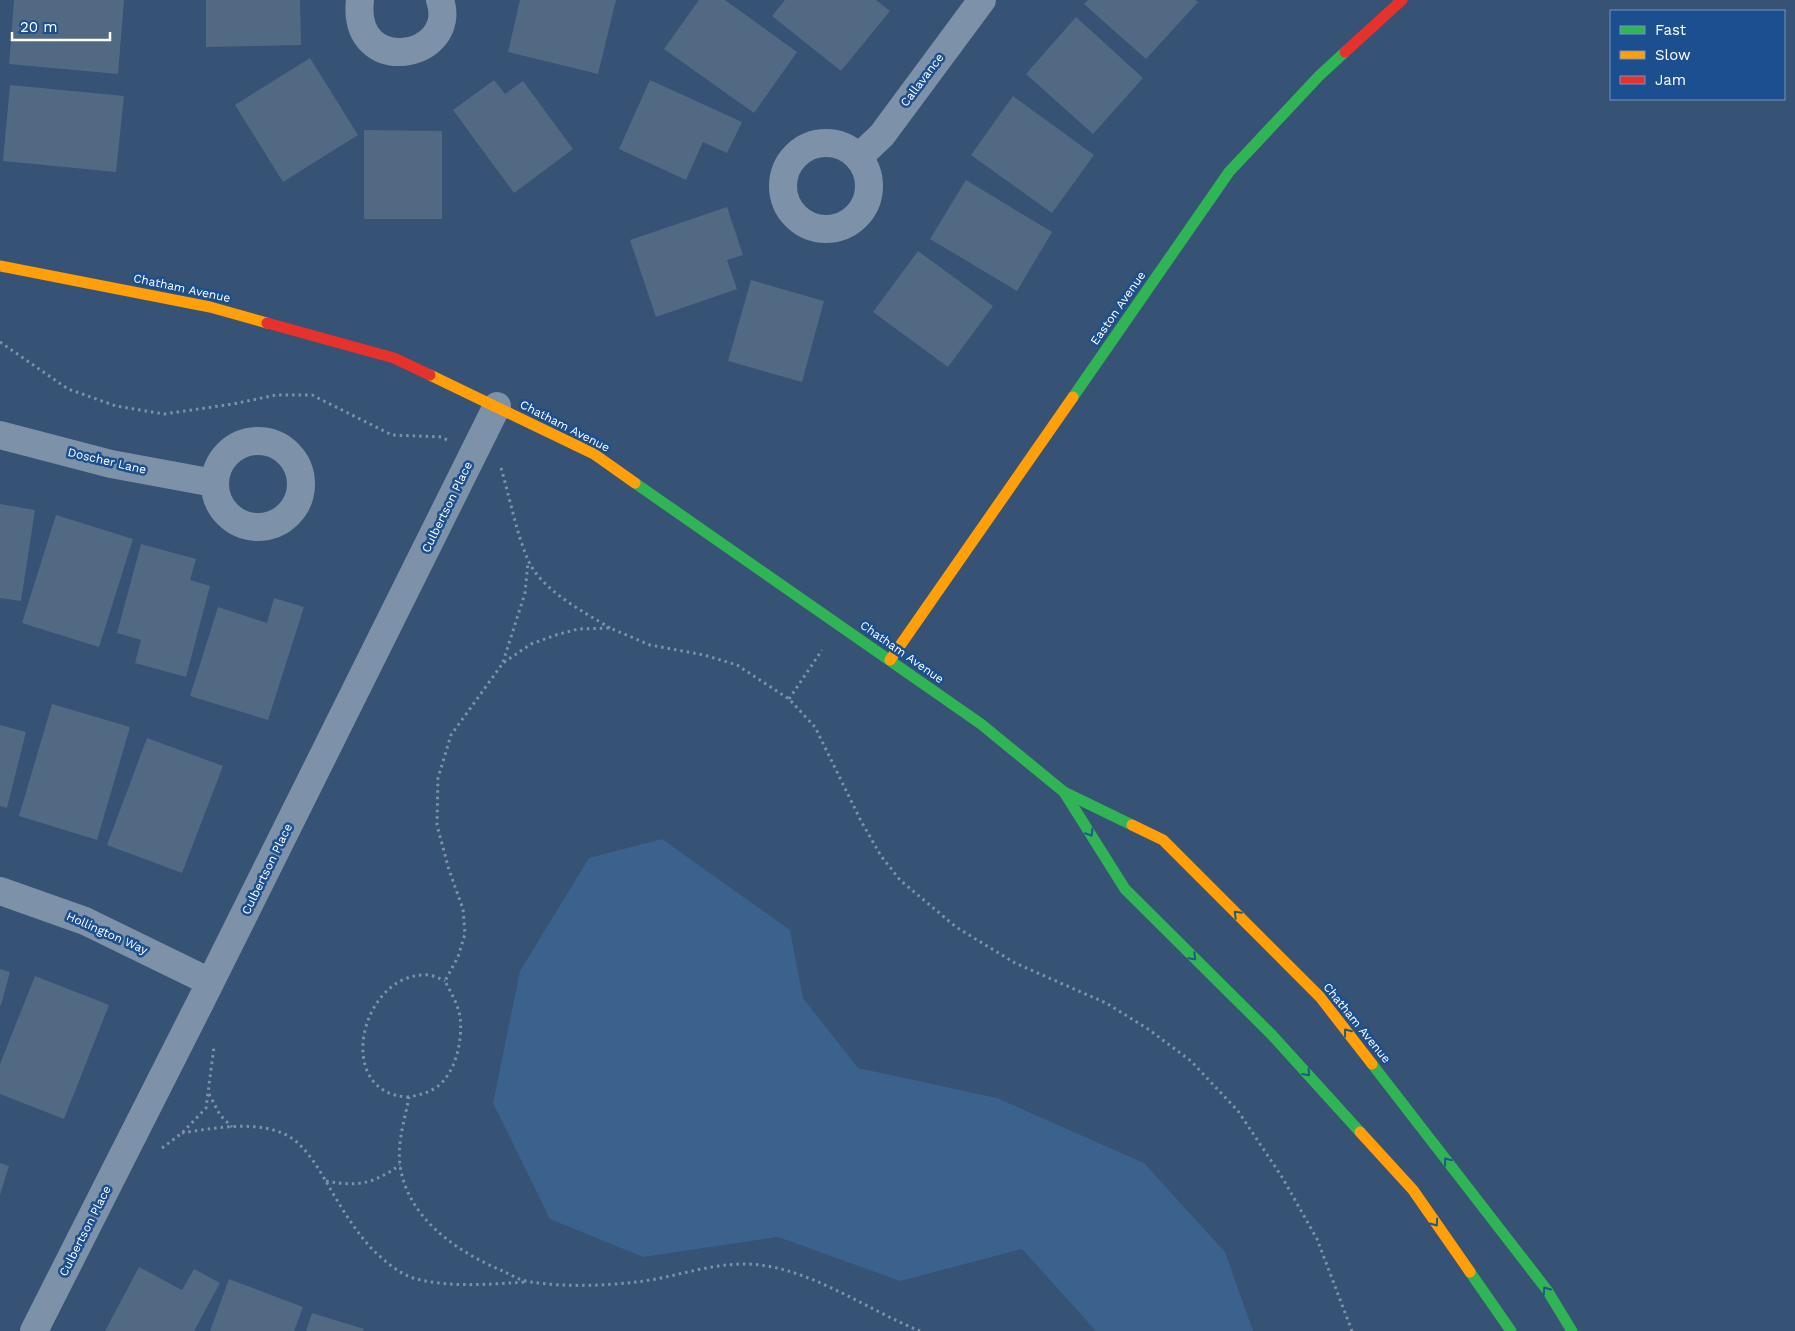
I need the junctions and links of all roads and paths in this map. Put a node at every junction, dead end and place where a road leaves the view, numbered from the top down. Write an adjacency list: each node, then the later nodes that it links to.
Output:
1 (360, 0): 2 (street)
2 (440, 0)
3 (982, 0): 5 (street, Callavance)
4 (1402, 0): 15 (street, Easton Avenue)
5 (859, 157)
6 (0, 266): 8 (street, Chatham Avenue)
7 (0, 342): 10 (path)
8 (497, 406): 10 (street, Culbertson Place); 13 (street, Chatham Avenue)
9 (0, 435): 11 (street, Doscher Lane)
10 (473, 454): 12 (path); 21 (street, Culbertson Place)
11 (214, 483)
12 (528, 562): 14 (path); 16 (path)
13 (839, 625): 15 (street, Chatham Avenue); 17 (path)
14 (610, 628): 16 (path); 17 (path)
15 (890, 660): 18 (street, Chatham Avenue)
16 (503, 663): 20 (path)
17 (789, 699): 31 (path)
18 (1064, 792): 32 (street, Chatham Avenue, one-way to 32); 33 (street, Chatham Avenue, one-way to 18)
19 (0, 891): 21 (street, Hollington Way)
20 (445, 981): 23 (path); 23 (path)
21 (210, 982): 29 (street, Culbertson Place)
22 (209, 1094): 24 (path)
23 (409, 1097): 26 (path)
24 (233, 1128): 25 (path); 27 (path)
25 (182, 1133)
26 (400, 1166): 27 (path); 28 (path)
27 (326, 1181): 28 (path)
28 (529, 1282): 30 (path)
29 (34, 1331)
30 (920, 1331)
31 (1352, 1331)
32 (1511, 1331)
33 (1572, 1331)

